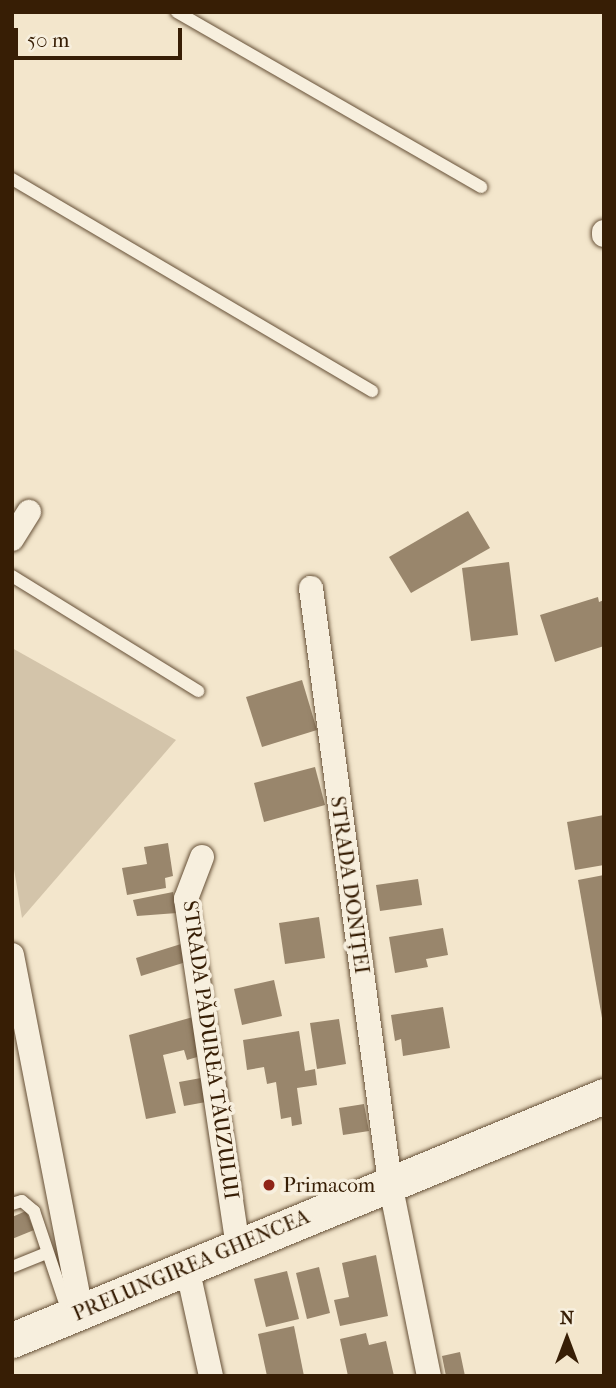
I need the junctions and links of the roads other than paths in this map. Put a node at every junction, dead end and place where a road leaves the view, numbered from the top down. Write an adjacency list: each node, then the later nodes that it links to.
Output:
1 (177, 12): 3 (lane)
2 (12, 179): 4 (lane)
3 (481, 187)
4 (372, 391)
5 (29, 512): 6 (street)
6 (12, 539)
7 (12, 576): 9 (lane)
8 (311, 588): 13 (street, STRADA DONIȚEI)
9 (198, 691)
10 (202, 857): 15 (street, STRADA PĂDUREA TĂUZULUI)
11 (12, 955): 19 (street)
12 (604, 1096): 13 (main road, PRELUNGIREA GHENCEA)
13 (390, 1182): 15 (main road, PRELUNGIREA GHENCEA); 22 (street, STRADA DONIȚEI)
14 (12, 1204): 16 (lane)
15 (238, 1245): 18 (main road, PRELUNGIREA GHENCEA)
16 (47, 1253): 17 (lane); 19 (lane)
17 (12, 1267)
18 (187, 1267): 19 (main road, PRELUNGIREA GHENCEA); 21 (street)
19 (75, 1314): 20 (main road, PRELUNGIREA GHENCEA)
20 (12, 1340)
21 (211, 1376)
22 (429, 1376)

